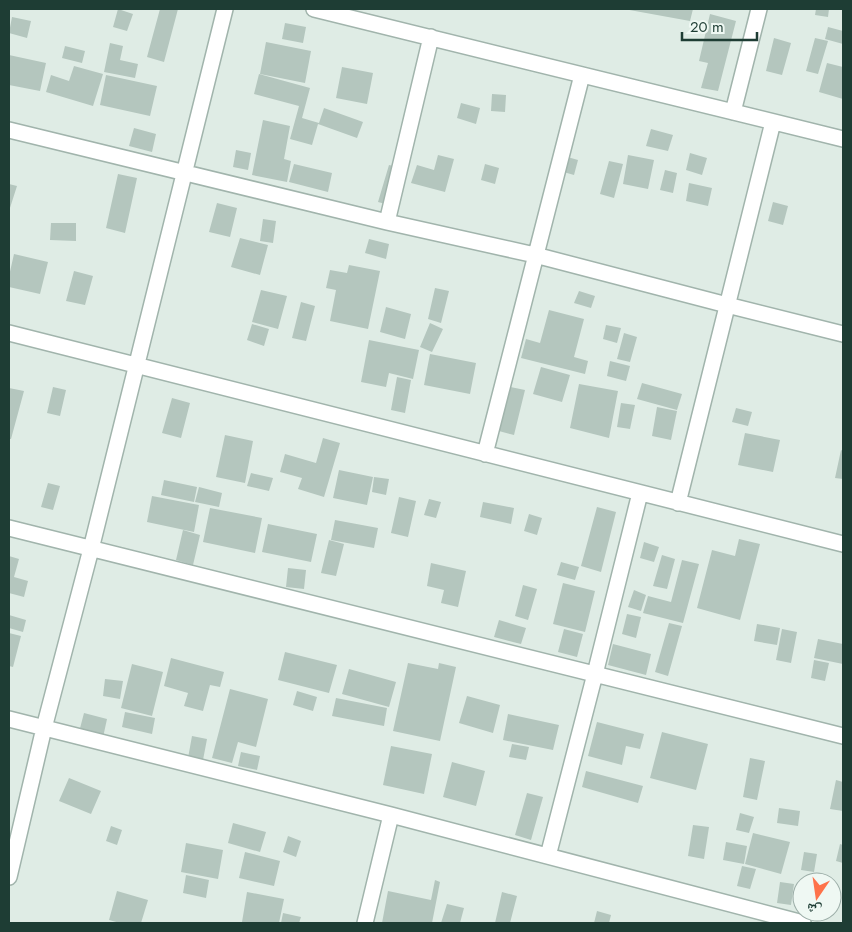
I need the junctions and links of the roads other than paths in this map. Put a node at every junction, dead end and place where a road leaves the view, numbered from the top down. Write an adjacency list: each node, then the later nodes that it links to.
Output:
1 (225, 9): 10 (street)
2 (314, 9): 4 (street)
3 (759, 9): 6 (street)
4 (430, 37): 5 (street); 11 (street)
5 (582, 75): 6 (street); 12 (street)
6 (733, 112): 7 (street)
7 (773, 122): 9 (street); 13 (street)
8 (9, 130): 10 (street)
9 (843, 140)
10 (184, 173): 11 (street); 16 (street)
11 (387, 222): 12 (street)
12 (536, 255): 13 (street); 17 (street)
13 (727, 305): 15 (street); 19 (street)
14 (9, 333): 16 (street)
15 (843, 334)
16 (136, 365): 17 (street); 22 (street)
17 (485, 454): 18 (street)
18 (640, 493): 19 (street); 23 (street)
19 (678, 503): 21 (street)
20 (9, 528): 22 (street)
21 (843, 544)
22 (91, 549): 23 (street); 25 (street)
23 (595, 674): 26 (street); 28 (street)
24 (9, 719): 25 (street)
25 (44, 728): 27 (street); 29 (street)
26 (843, 736)
27 (391, 815): 28 (street); 30 (street)
28 (548, 856): 31 (street)
29 (9, 877)
30 (365, 923)
31 (803, 923)

